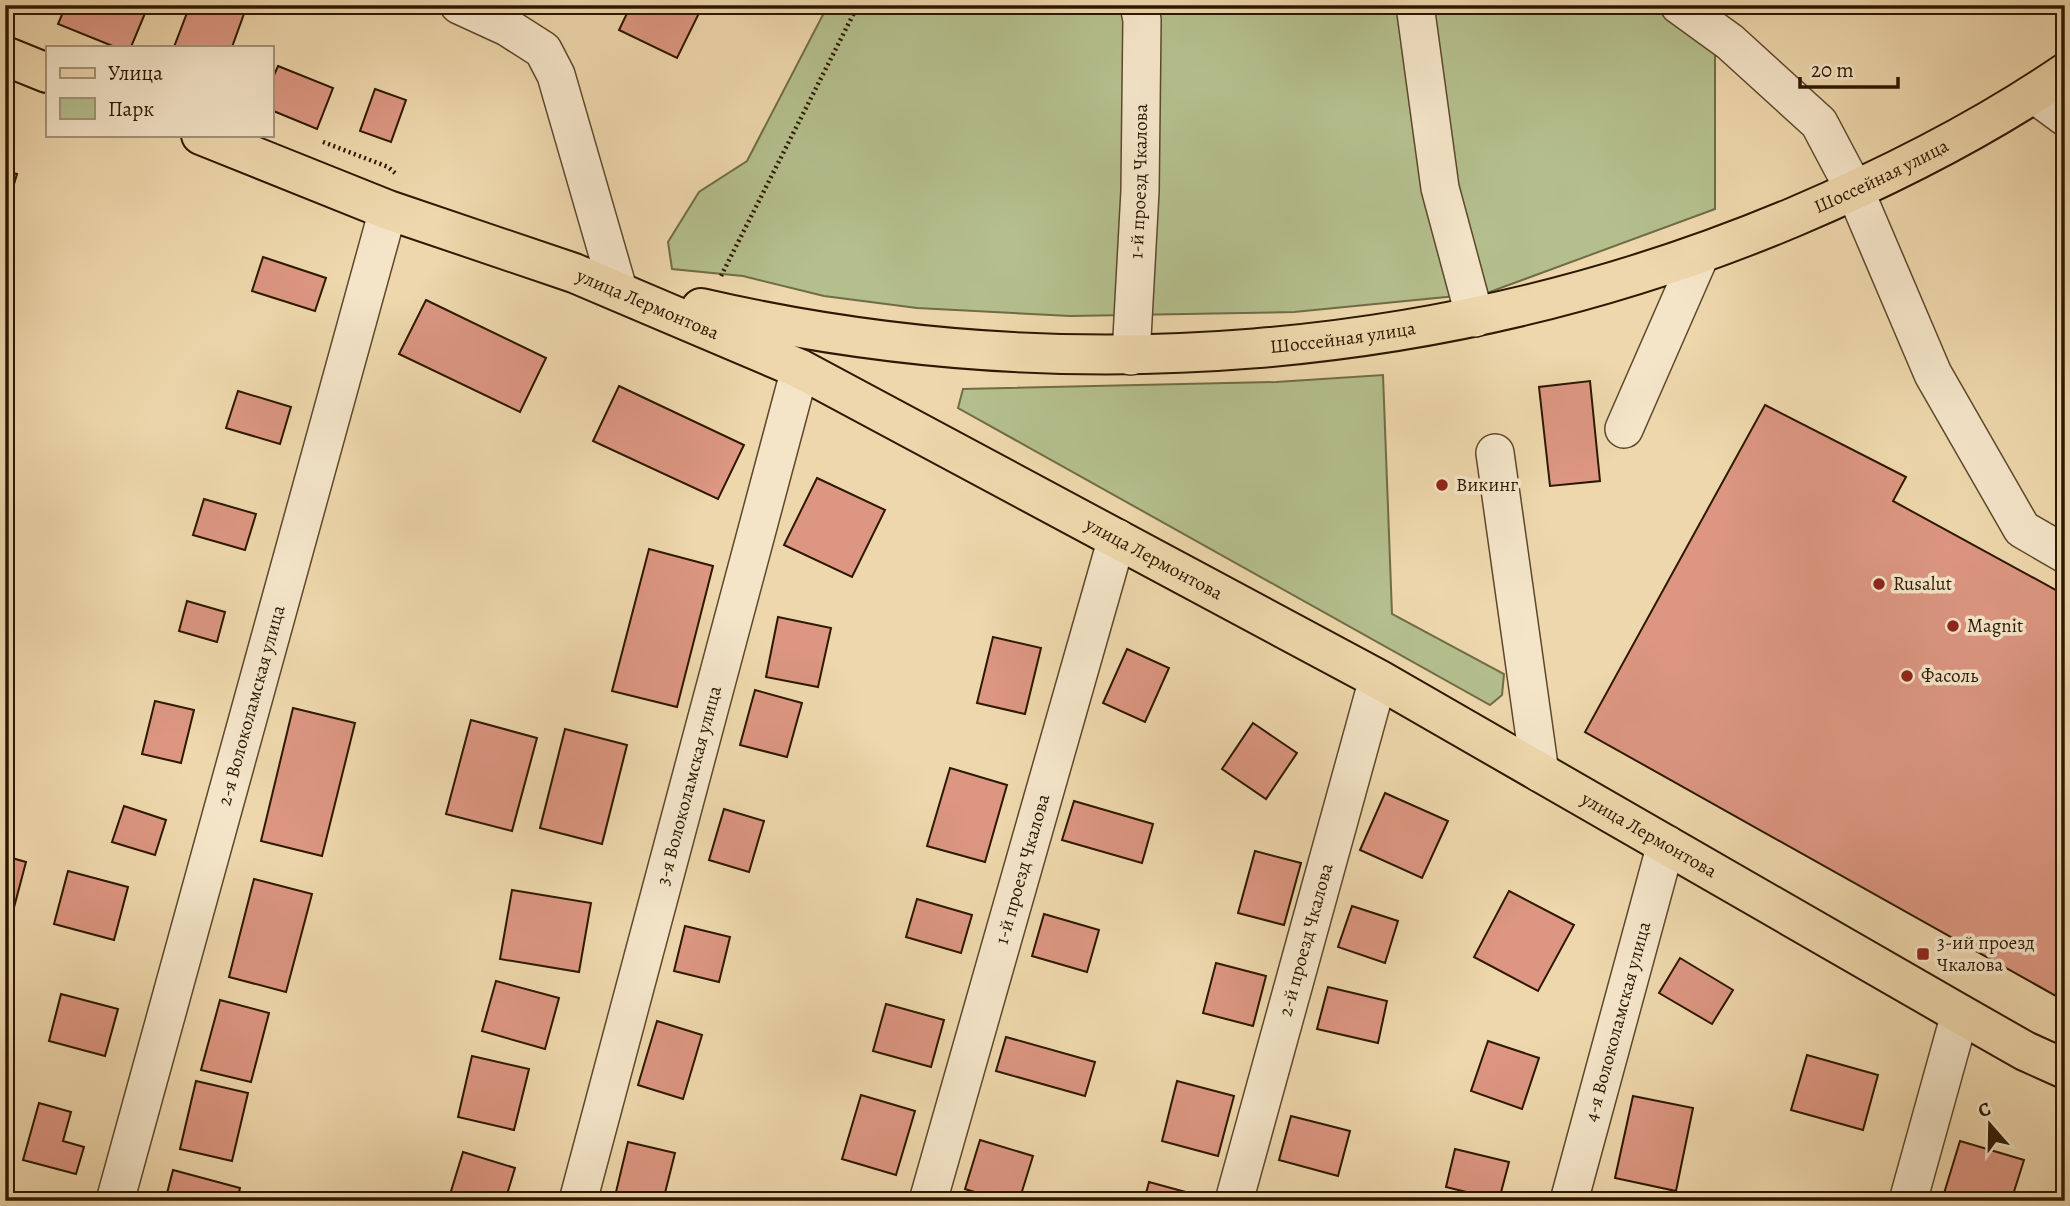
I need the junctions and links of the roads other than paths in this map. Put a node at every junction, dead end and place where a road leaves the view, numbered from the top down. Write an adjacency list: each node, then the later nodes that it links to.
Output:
1 (459, 5): 16 (street)
2 (1139, 5): 18 (street, 1-й проезд Чкалова)
3 (1415, 5): 17 (street)
4 (1679, 5): 6 (street)
5 (1725, 5): 6 (street)
6 (1730, 42): 12 (street)
7 (5, 56): 8 (main road)
8 (46, 73)
9 (2050, 83): 10 (street); 12 (main road, Шоссейная улица)
10 (2065, 117)
11 (203, 136): 13 (main road, улица Лермонтова)
12 (1855, 191): 14 (main road, Шоссейная улица); 23 (street)
13 (388, 210): 15 (main road, улица Лермонтова); 29 (street, 2-я Волоколамская улица)
14 (1701, 253): 17 (main road, Шоссейная улица); 20 (street)
15 (574, 273): 16 (main road, Шоссейная улица); 19 (main road, улица Лермонтова)
16 (617, 286): 18 (main road, Шоссейная улица)
17 (1475, 318): 18 (main road, Шоссейная улица)
18 (1131, 356)
19 (800, 369): 22 (main road, улица Лермонтова); 30 (street, 3-я Волоколамская улица)
20 (1624, 429)
21 (1495, 453): 25 (street)
22 (1117, 538): 24 (main road, улица Лермонтова); 31 (street, 1-й проезд Чкалова)
23 (2065, 554)
24 (1378, 679): 25 (main road, улица Лермонтова); 32 (street, 2-й проезд Чкалова)
25 (1540, 773): 26 (main road, улица Лермонтова)
26 (1666, 844): 27 (main road, улица Лермонтова); 33 (street, 4-я Волоколамская улица)
27 (1960, 1014): 28 (main road, улица Лермонтова); 34 (street)
28 (2065, 1069)
29 (115, 1201)
30 (578, 1201)
31 (928, 1201)
32 (1234, 1201)
33 (1569, 1201)
34 (1908, 1201)

